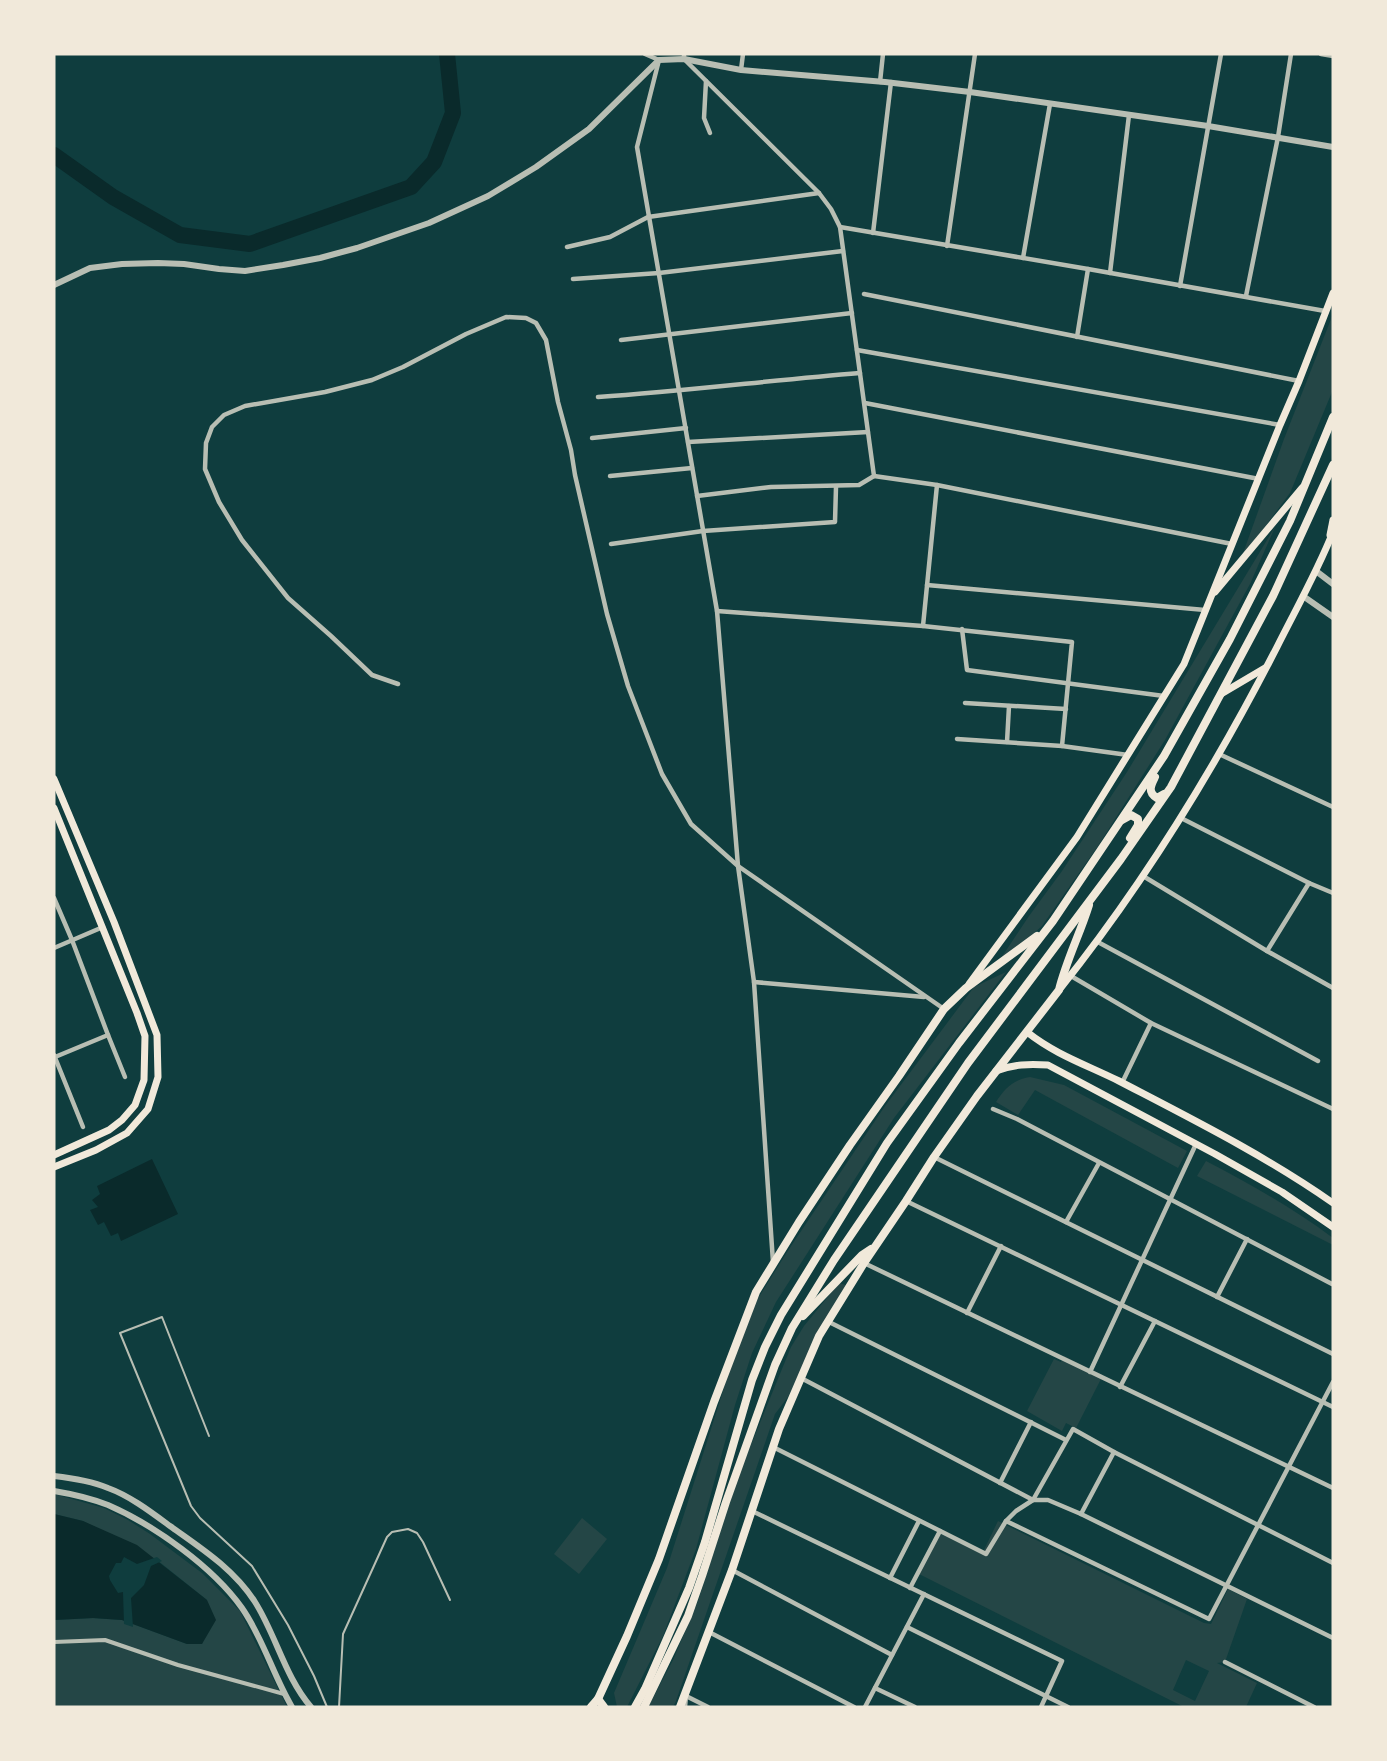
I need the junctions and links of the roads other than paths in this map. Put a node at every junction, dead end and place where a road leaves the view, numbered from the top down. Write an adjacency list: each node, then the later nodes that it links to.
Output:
1 (645, 54): 10 (street)
2 (743, 54): 11 (street)
3 (883, 54): 13 (street)
4 (975, 54): 15 (street)
5 (1221, 54): 18 (street)
6 (1292, 54): 20 (street)
7 (1321, 54): 8 (street)
8 (1333, 56)
9 (684, 57): 10 (street); 11 (street); 12 (street)
10 (659, 60): 23 (street); 34 (street)
11 (741, 69): 13 (street)
12 (706, 81): 19 (street); 22 (street)
13 (880, 81): 14 (street)
14 (891, 82): 15 (street); 25 (street)
15 (970, 92): 16 (street); 26 (street)
16 (1050, 104): 17 (street); 29 (street)
17 (1129, 115): 18 (street); 32 (street)
18 (1208, 126): 20 (street); 35 (street)
19 (710, 133)
20 (1278, 137): 21 (street); 38 (street)
21 (1333, 147)
22 (819, 194): 23 (street); 24 (street)
23 (648, 217): 27 (street); 31 (street)
24 (840, 227): 25 (street); 28 (street)
25 (873, 233): 26 (street)
26 (947, 246): 29 (street)
27 (567, 247)
28 (843, 251): 31 (street); 40 (street)
29 (1023, 258): 30 (street)
30 (1088, 269): 32 (street); 42 (street)
31 (658, 273): 33 (street); 41 (street)
32 (1110, 273): 35 (street)
33 (573, 279)
34 (54, 285)
35 (1180, 286): 38 (street)
36 (1333, 293): 39 (main road)
37 (864, 294): 42 (street)
38 (1246, 296): 39 (street)
39 (1325, 311): 46 (main road)
40 (852, 313): 41 (street); 44 (street)
41 (670, 334): 43 (street); 47 (street)
42 (1077, 337): 46 (street)
43 (621, 340)
44 (857, 350): 45 (street); 51 (street)
45 (860, 373): 47 (street); 49 (street)
46 (1299, 381): 51 (main road)
47 (679, 391): 48 (street); 52 (street)
48 (598, 397)
49 (865, 403): 53 (street); 60 (street)
50 (1333, 417): 61 (main road)
51 (1280, 425): 60 (main road)
52 (686, 428): 54 (street); 55 (street)
53 (868, 432): 55 (street); 59 (street)
54 (592, 438)
55 (688, 442): 57 (street)
56 (1333, 465): 84 (main road)
57 (692, 468): 58 (street); 64 (street)
58 (610, 476)
59 (874, 476): 62 (street); 63 (street)
60 (1259, 479): 69 (main road)
61 (1306, 484): 75 (main road); 94 (main road)
62 (937, 485): 69 (street); 73 (street)
63 (836, 487): 64 (street); 66 (street)
64 (697, 496): 66 (street)
65 (1333, 520): 70 (main road)
66 (703, 531): 68 (street); 77 (street)
67 (1333, 532): 70 (main road)
68 (611, 544)
69 (1232, 544): 75 (main road)
70 (1327, 547): 71 (main road)
71 (1316, 571): 72 (street); 74 (main road)
72 (1333, 584)
73 (927, 585): 76 (street); 79 (street)
74 (1303, 596): 78 (street); 81 (main road)
75 (1211, 597): 76 (main road)
76 (1205, 610): 85 (main road)
77 (717, 611): 79 (street); 102 (street)
78 (1333, 617)
79 (923, 626): 80 (street)
80 (962, 629): 82 (street); 82 (street)
81 (1267, 667): 84 (main road); 92 (main road)
82 (1069, 683): 85 (street); 88 (street)
83 (398, 684): 102 (street)
84 (1221, 694): 96 (main road)
85 (1165, 696): 93 (main road)
86 (965, 703): 87 (street)
87 (1008, 706): 88 (street); 90 (street)
88 (1066, 709): 91 (street)
89 (957, 739): 90 (street)
90 (1007, 742): 91 (street)
91 (1062, 746): 93 (street)
92 (1219, 754): 97 (street); 99 (main road)
93 (1128, 755): 117 (main road)
94 (1164, 756): 96 (main road); 100 (main road)
95 (54, 779): 108 (main road)
96 (1171, 787): 101 (main road)
97 (1333, 807)
98 (54, 808): 109 (main road)
99 (1181, 818): 103 (main road); 104 (street)
100 (1117, 825): 101 (main road); 110 (main road)
101 (1121, 859): 107 (main road)
102 (738, 866): 116 (street); 120 (street)
103 (1143, 876): 112 (main road); 114 (street)
104 (1309, 883): 105 (street); 114 (street)
105 (1333, 893)
106 (54, 898): 111 (street)
107 (1092, 898): 119 (main road); 157 (main road)
108 (114, 922): 109 (main road); 139 (main road)
109 (103, 927): 111 (street); 136 (main road)
110 (1043, 932): 117 (main road); 207 (main road)
111 (72, 940): 113 (street); 124 (street)
112 (1096, 941): 115 (main road); 127 (street)
113 (54, 948)
114 (1267, 951): 118 (street)
115 (1071, 976): 119 (main road); 122 (street)
116 (753, 982): 120 (street); 150 (street)
117 (966, 988): 121 (main road)
118 (1333, 988)
119 (1059, 990): 123 (main road)
120 (927, 997): 121 (street)
121 (944, 1009): 150 (main road)
122 (1150, 1023): 131 (street); 133 (street)
123 (1027, 1032): 125 (main road); 129 (main road)
124 (108, 1035): 126 (street); 130 (street)
125 (1062, 1055): 128 (main road); 131 (main road)
126 (54, 1056): 134 (street)
127 (1318, 1061)
128 (1054, 1069): 129 (main road); 135 (main road)
129 (996, 1071): 137 (main road)
130 (125, 1077)
131 (1122, 1083): 142 (main road)
132 (993, 1109): 138 (street)
133 (1333, 1109)
134 (83, 1127)
135 (1196, 1144): 140 (street); 144 (main road)
136 (54, 1155)
137 (934, 1157): 141 (main road); 143 (street)
138 (1099, 1163): 140 (street); 143 (street)
139 (54, 1167)
140 (1170, 1199): 145 (street); 148 (street)
141 (906, 1201): 146 (main road); 147 (street)
142 (1333, 1203)
143 (1066, 1222): 148 (street)
144 (1333, 1227)
145 (1246, 1239): 151 (street); 152 (street)
146 (876, 1246): 149 (main road); 157 (main road)
147 (1001, 1246): 153 (street); 154 (street)
148 (1141, 1259): 152 (street); 153 (street)
149 (864, 1263): 154 (street); 156 (main road)
150 (773, 1264): 199 (main road)
151 (1332, 1284)
152 (1217, 1297): 158 (street)
153 (1121, 1304): 155 (street); 159 (street)
154 (967, 1313): 159 (street)
155 (1155, 1321): 162 (street); 163 (street)
156 (829, 1322): 160 (main road); 165 (street)
157 (792, 1328): 208 (main road)
158 (1333, 1354)
159 (1089, 1372): 162 (street)
160 (801, 1378): 168 (main road); 172 (street)
161 (1333, 1382): 163 (street)
162 (1120, 1386): 170 (street)
163 (1323, 1401): 164 (street); 170 (street)
164 (1333, 1407)
165 (1031, 1422): 167 (street); 172 (street)
166 (209, 1436): 203 (lane)
167 (1066, 1440): 169 (street); 175 (street)
168 (773, 1447): 176 (main road); 178 (street)
169 (1114, 1452): 177 (street); 180 (street)
170 (1288, 1467): 173 (street); 180 (street)
171 (54, 1476): 202 (street)
172 (1000, 1483): 175 (street)
173 (1333, 1488)
174 (54, 1491): 196 (street)
175 (1034, 1500): 177 (street); 179 (street)
176 (752, 1511): 183 (main road); 184 (street)
177 (1081, 1514): 185 (street)
178 (919, 1521): 181 (street); 184 (street)
179 (1006, 1521): 181 (street); 185 (street)
180 (1258, 1525): 182 (street); 185 (street)
181 (940, 1531): 186 (street)
182 (1333, 1563)
183 (732, 1570): 190 (main road); 193 (street)
184 (890, 1578): 186 (street)
185 (1225, 1585): 191 (street)
186 (910, 1588): 187 (street)
187 (924, 1594): 189 (street); 198 (street)
188 (450, 1600): 204 (lane)
189 (907, 1627): 193 (street); 198 (street)
190 (709, 1632): 197 (main road); 212 (street)
191 (1333, 1638)
192 (54, 1642): 196 (street)
193 (892, 1655): 195 (street)
194 (1225, 1662): 217 (street)
195 (875, 1688): 200 (street); 213 (street)
196 (284, 1694): 201 (street)
197 (686, 1696): 209 (main road); 210 (street); 211 (street)
198 (1046, 1697): 215 (street); 216 (street)
199 (598, 1699): 205 (main road); 206 (main road)
200 (902, 1704): 214 (street)
201 (292, 1707)
202 (311, 1707)
203 (327, 1707)
204 (339, 1707)
205 (591, 1707)
206 (604, 1707)
207 (635, 1707)
208 (644, 1707)
209 (680, 1707)
210 (685, 1707)
211 (708, 1707)
212 (854, 1707)
213 (866, 1707)
214 (915, 1707)
215 (1041, 1707)
216 (1068, 1707)
217 (1314, 1707)

